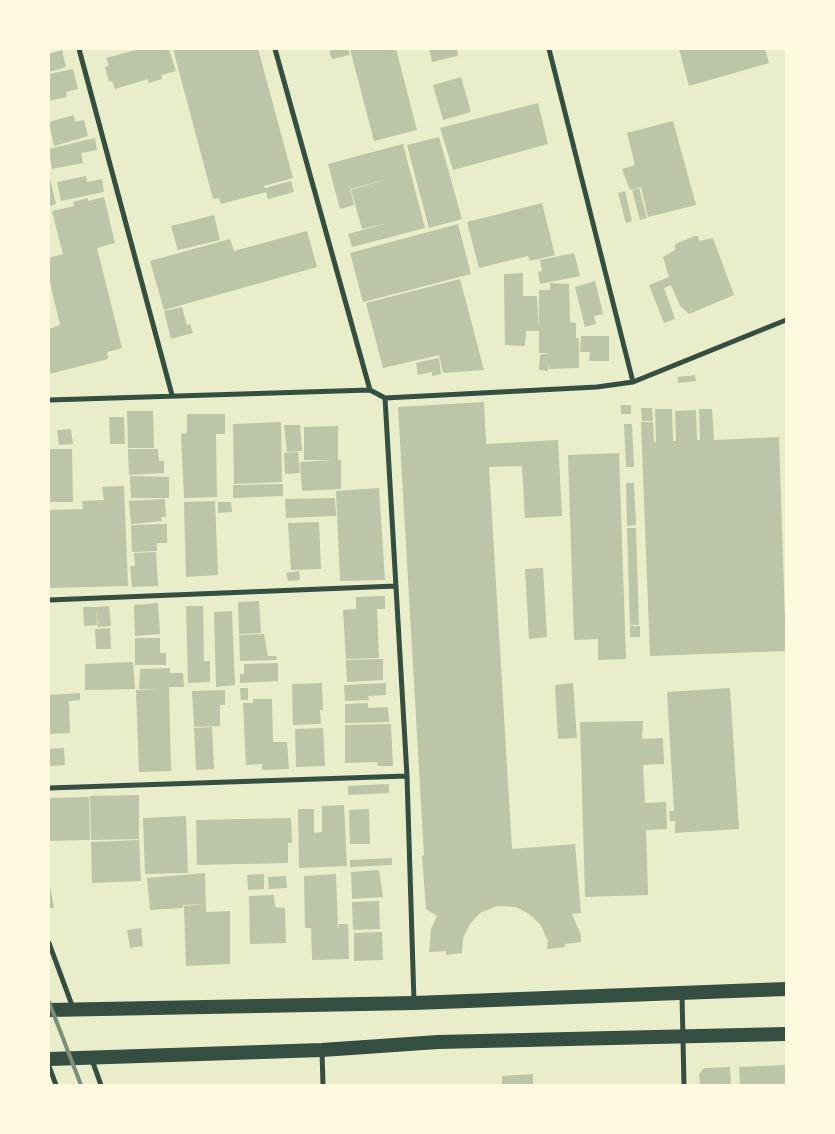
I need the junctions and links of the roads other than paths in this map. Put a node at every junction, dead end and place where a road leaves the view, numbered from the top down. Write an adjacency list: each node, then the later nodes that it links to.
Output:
1 (79, 49): 7 (street)
2 (275, 49): 6 (street)
3 (549, 49): 5 (street)
4 (786, 320): 5 (street)
5 (633, 382): 8 (street)
6 (370, 390): 7 (street); 8 (street)
7 (172, 395): 9 (street)
8 (385, 398): 10 (street)
9 (49, 400)
10 (396, 586): 11 (street); 12 (street)
11 (49, 600)
12 (407, 776): 13 (street); 17 (street)
13 (49, 788)
14 (49, 943): 18 (street)
15 (786, 989): 16 (highway)
16 (682, 992): 17 (highway); 21 (street)
17 (414, 1003): 18 (highway)
18 (73, 1008): 19 (highway)
19 (49, 1010)
20 (786, 1034): 21 (highway)
21 (684, 1036): 22 (highway); 29 (street)
22 (322, 1050): 23 (highway); 28 (street)
23 (90, 1057): 24 (highway); 27 (street)
24 (49, 1059)
25 (49, 1066): 26 (street)
26 (56, 1085)
27 (101, 1085)
28 (323, 1085)
29 (684, 1085)

